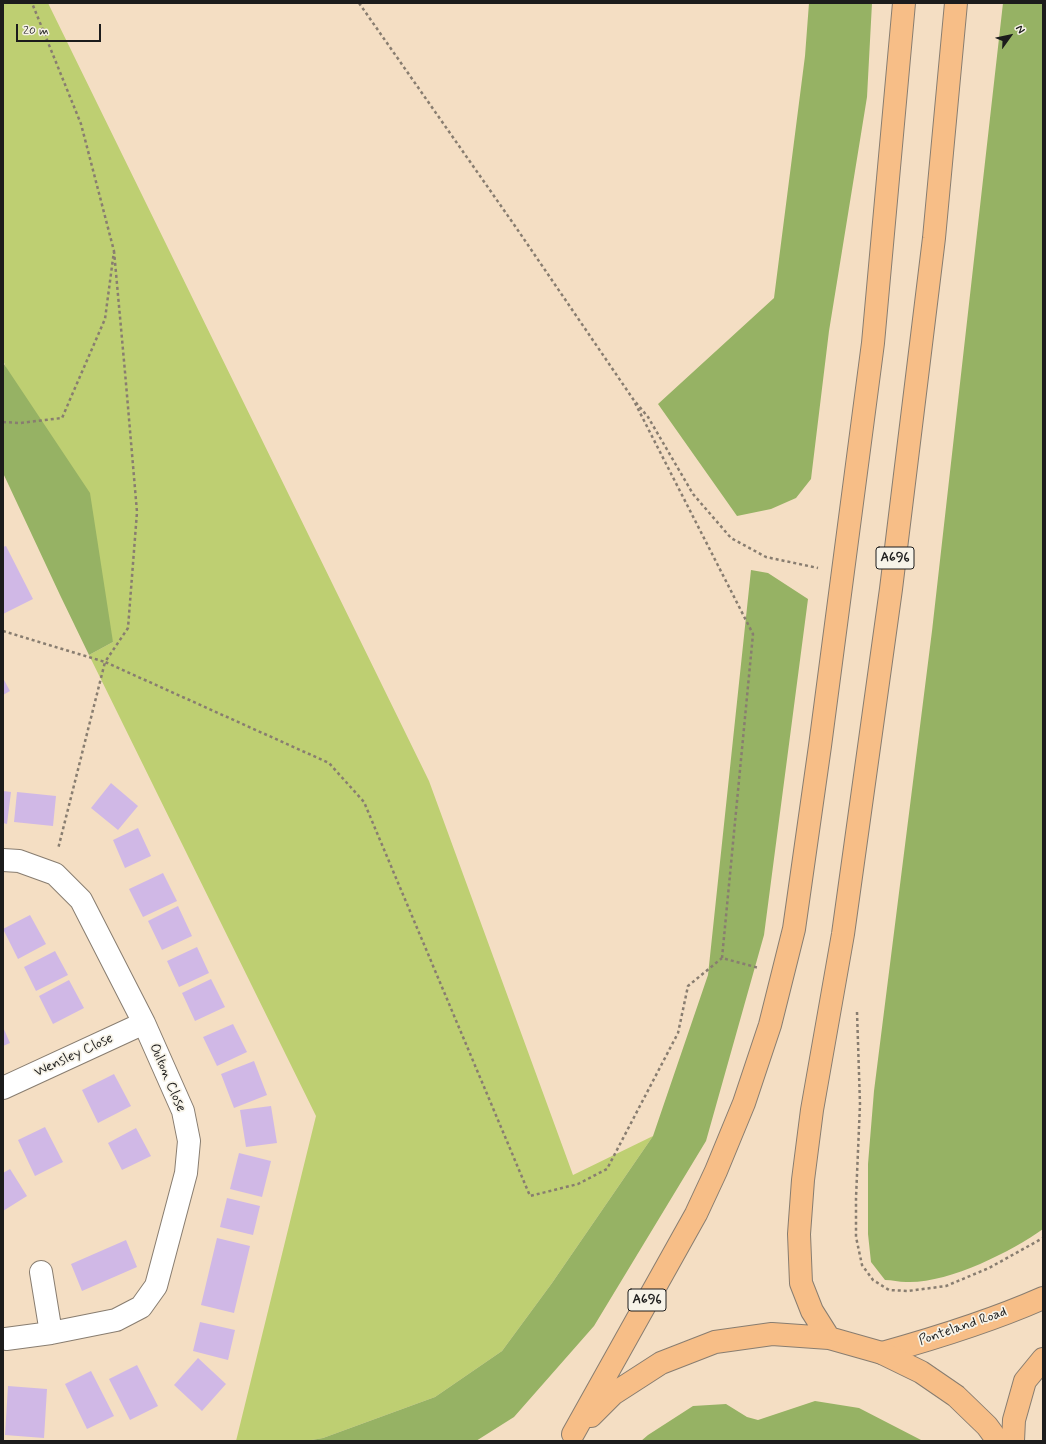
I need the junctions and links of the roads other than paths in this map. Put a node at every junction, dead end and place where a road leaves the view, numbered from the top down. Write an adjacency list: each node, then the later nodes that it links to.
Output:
1 (904, 3): 13 (main road, A696)
2 (956, 3): 9 (main road, A696)
3 (3, 860): 4 (street, Oulton Close)
4 (144, 1023): 5 (street, Wensley Close); 8 (street, Oulton Close)
5 (3, 1088)
6 (41, 1272): 8 (street)
7 (1043, 1298): 11 (main road, Ponteland Road)
8 (50, 1333): 10 (street, Oulton Close)
9 (829, 1338): 11 (main road); 13 (main road)
10 (6, 1339)
11 (882, 1353): 14 (main road)
12 (1043, 1359): 15 (main road)
13 (570, 1438)
14 (998, 1441)
15 (1013, 1441)

